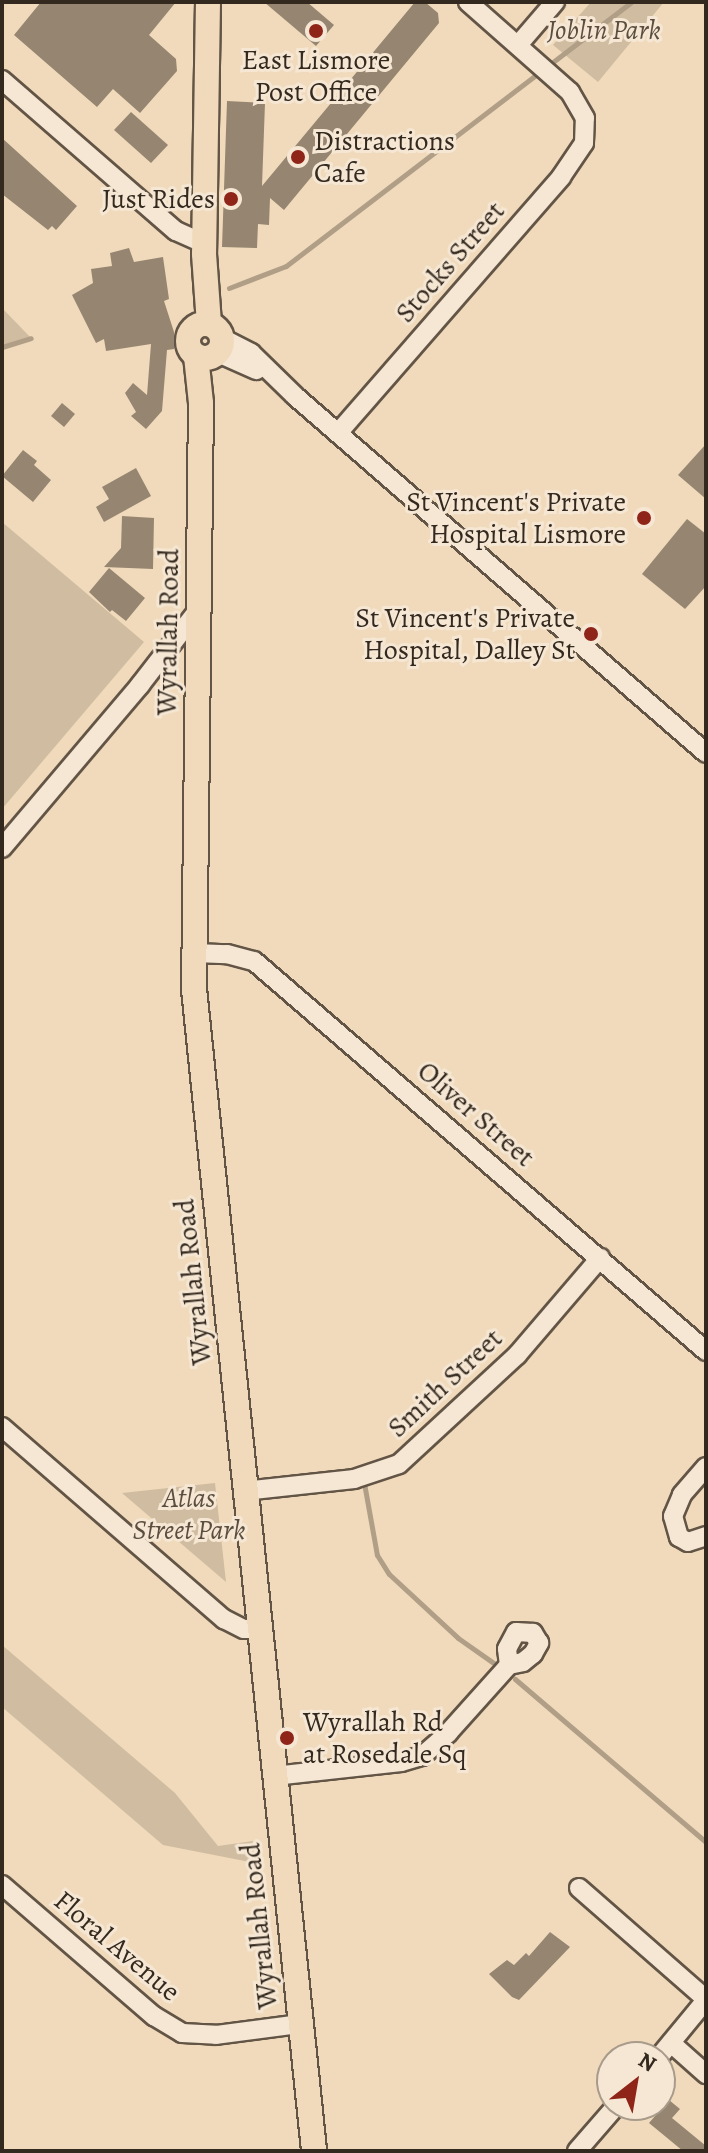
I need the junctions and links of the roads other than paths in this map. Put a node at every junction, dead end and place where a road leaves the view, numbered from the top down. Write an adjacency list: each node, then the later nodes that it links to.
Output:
1 (468, 2): 4 (street)
2 (555, 2): 4 (street)
3 (203, 4): 6 (main road, Wyrallah Road)
4 (518, 45): 8 (street, Stocks Street)
5 (2, 80): 6 (street)
6 (205, 249): 7 (main road, Wyrallah Road)
7 (208, 343): 8 (street); 9 (main road, Wyrallah Road)
8 (338, 433): 10 (street)
9 (199, 609): 11 (street); 12 (main road, Wyrallah Road)
10 (706, 753)
11 (2, 848)
12 (194, 953): 13 (street, Oliver Street); 17 (main road, Wyrallah Road)
13 (600, 1258): 14 (street, Oliver Street); 17 (street, Smith Street)
14 (706, 1351)
15 (2, 1427): 19 (street)
16 (706, 1467): 18 (street)
17 (244, 1491): 19 (main road, Wyrallah Road)
18 (706, 1536)
19 (261, 1629): 21 (main road, Wyrallah Road)
20 (509, 1665): 21 (street)
21 (274, 1776): 25 (main road, Wyrallah Road)
22 (2, 1885): 25 (street, Floral Avenue)
23 (579, 1888): 24 (street)
24 (706, 2000): 26 (street)
25 (299, 2024): 30 (main road, Wyrallah Road)
26 (672, 2041)
27 (676, 2056): 28 (street)
28 (706, 2074)
29 (603, 2121): 31 (street)
30 (314, 2151)
31 (577, 2151)

